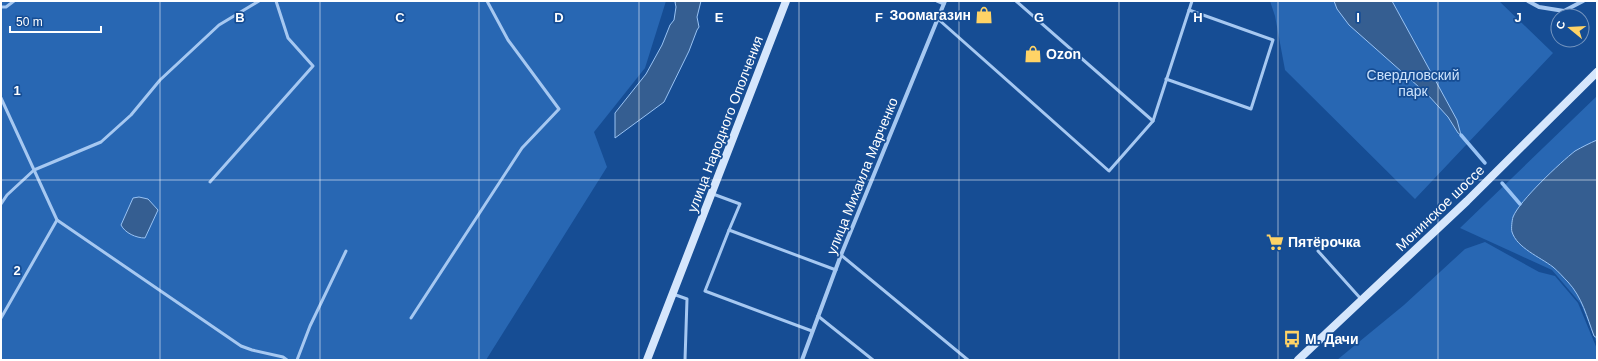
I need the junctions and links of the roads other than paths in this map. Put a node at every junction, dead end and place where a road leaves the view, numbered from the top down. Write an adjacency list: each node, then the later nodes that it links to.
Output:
1 (14, 1): 12 (lane)
2 (259, 1): 19 (lane)
3 (276, 1): 20 (lane)
4 (487, 1): 33 (lane)
5 (786, 1): 21 (main road, улица Народного Ополчения)
6 (937, 1): 11 (lane)
7 (1016, 1): 18 (lane)
8 (1192, 1): 13 (lane)
9 (1528, 1): 10 (street)
10 (1583, 1)
11 (944, 2): 14 (street, улица Михаила Марченко)
12 (1, 7)
13 (1189, 10): 16 (lane); 16 (lane)
14 (938, 19): 18 (lane); 27 (street, улица Михаила Марченко)
15 (1597, 72): 30 (main road, Монинское шоссе)
16 (1166, 79): 18 (lane)
17 (1, 98): 19 (lane)
18 (1152, 120)
19 (34, 170): 22 (lane); 23 (lane)
20 (210, 182)
21 (712, 193): 24 (lane); 29 (main road, улица Народного Ополчения)
22 (1, 204)
23 (57, 220): 32 (lane); 35 (lane)
24 (729, 230): 28 (lane); 34 (lane)
25 (1318, 251): 30 (lane)
26 (346, 252): 36 (lane)
27 (841, 254): 28 (street, улица Михаила Марченко); 41 (lane)
28 (836, 270): 31 (street, улица Михаила Марченко)
29 (673, 294): 37 (main road, улица Народного Ополчения); 38 (lane)
30 (1362, 299): 42 (main road, Монинское шоссе)
31 (818, 316): 34 (street, улица Михаила Марченко); 40 (lane)
32 (1, 318)
33 (411, 318)
34 (812, 331): 39 (street, улица Михаила Марченко)
35 (287, 360)
36 (297, 360)
37 (647, 360)
38 (685, 360)
39 (802, 360)
40 (873, 360)
41 (968, 360)
42 (1298, 360)

